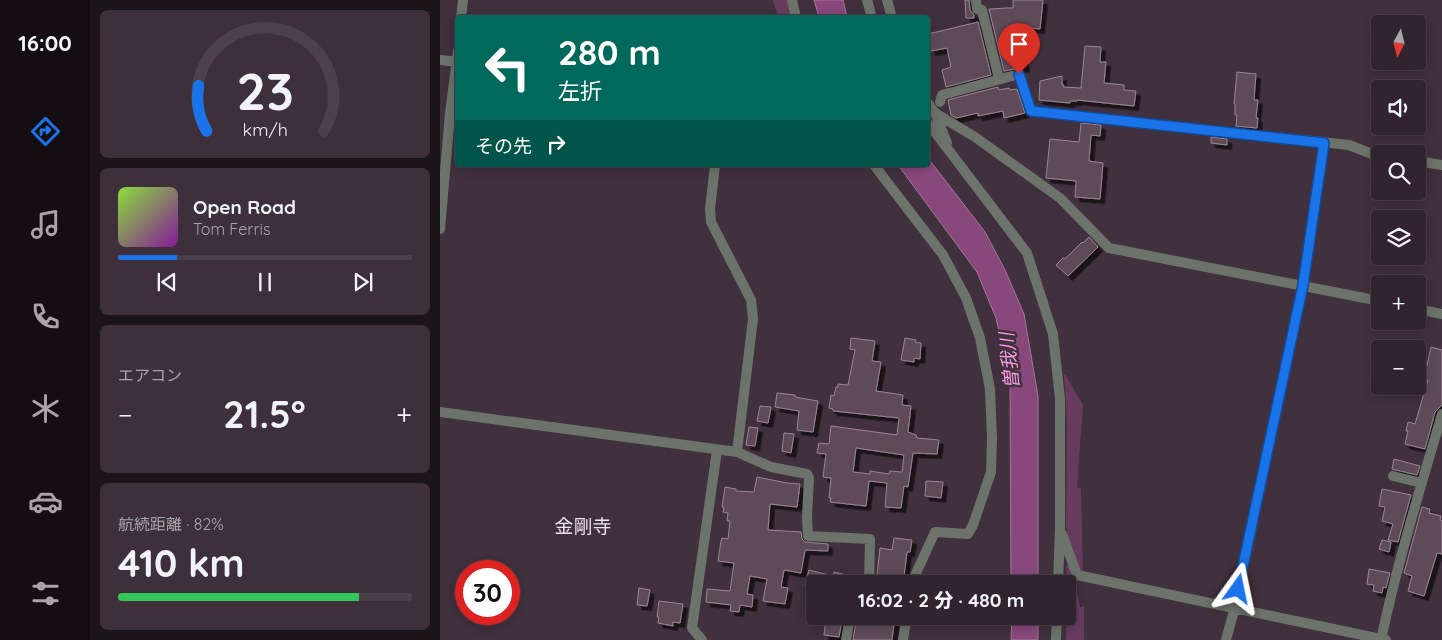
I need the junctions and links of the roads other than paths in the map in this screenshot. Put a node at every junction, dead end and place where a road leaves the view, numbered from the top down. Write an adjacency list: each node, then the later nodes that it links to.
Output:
1 (463, 0): 6 (street)
2 (792, 0): 7 (street)
3 (867, 0): 8 (street)
4 (887, 0): 9 (street)
5 (976, 0): 13 (street)
6 (461, 15)
7 (795, 15)
8 (871, 15)
9 (891, 15)
10 (455, 58): 11 (street)
11 (440, 60)
12 (455, 74): 26 (street)
13 (999, 79): 15 (street); 19 (street)
14 (930, 102): 17 (street)
15 (940, 102)
16 (930, 106): 17 (street)
17 (935, 113): 20 (street); 27 (street)
18 (930, 126): 20 (street)
19 (1324, 143): 21 (street); 27 (street)
20 (951, 153): 37 (street)
21 (1371, 154)
22 (1426, 162): 23 (street)
23 (1442, 165)
24 (715, 167): 34 (street)
25 (876, 167): 39 (street)
26 (440, 228)
27 (1303, 285): 28 (street); 41 (street)
28 (1371, 299)
29 (1426, 311): 30 (street)
30 (1442, 314)
31 (440, 412): 33 (street)
32 (1442, 414): 36 (street)
33 (717, 450): 34 (street); 45 (street)
34 (737, 452): 38 (street)
35 (1393, 476): 36 (street)
36 (1422, 483): 50 (street)
37 (1060, 528): 40 (street); 41 (street)
38 (869, 575)
39 (915, 575)
40 (1058, 575)
41 (1235, 607): 49 (street); 50 (street)
42 (848, 625): 46 (street)
43 (906, 625): 47 (street)
44 (1057, 625): 48 (street)
45 (702, 640)
46 (846, 640)
47 (903, 640)
48 (1056, 640)
49 (1226, 640)
50 (1383, 640)

